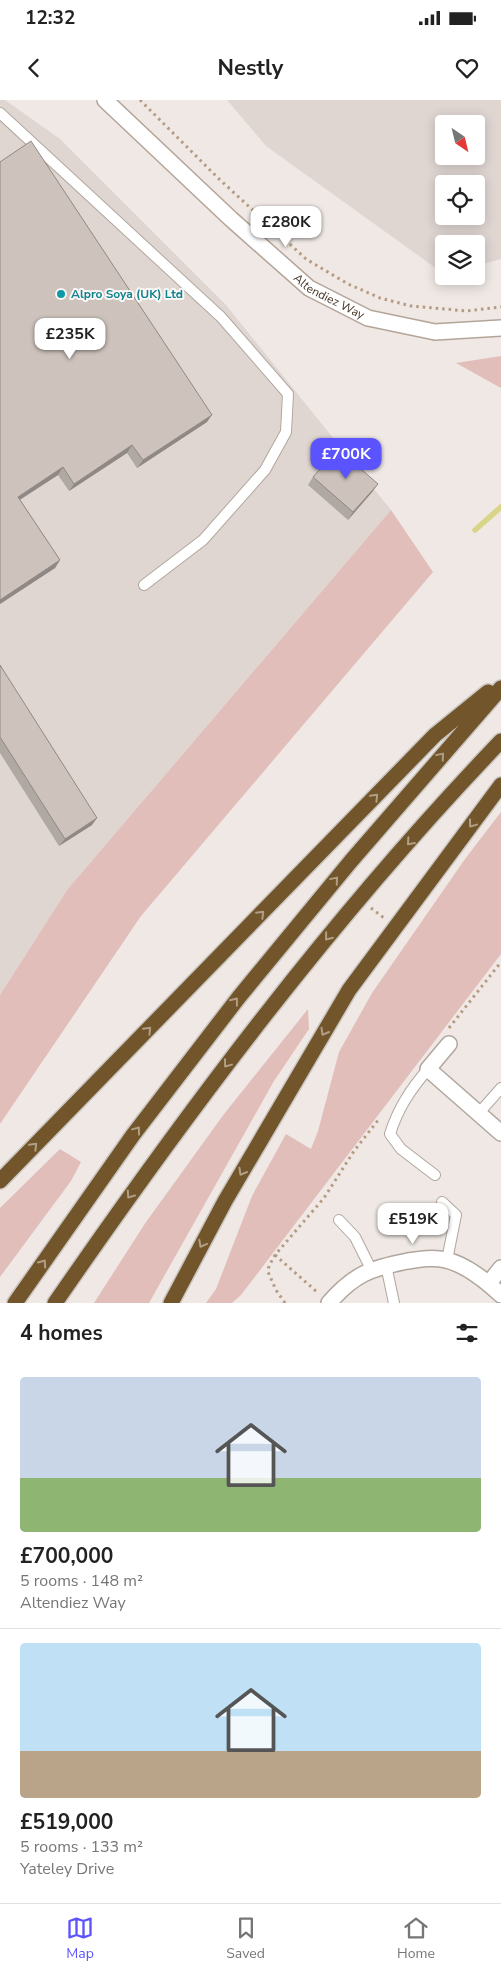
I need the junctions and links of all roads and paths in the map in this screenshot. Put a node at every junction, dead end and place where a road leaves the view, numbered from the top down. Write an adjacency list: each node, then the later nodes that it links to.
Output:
1 (105, 100): 5 (street, Altendiez Way)
2 (140, 100): 4 (path)
3 (0, 113): 6 (lane)
4 (501, 307)
5 (501, 328)
6 (144, 585)
7 (501, 681): 21 (highway, one-way to 7)
8 (501, 688): 32 (highway, one-way to 8)
9 (501, 741): 11 (highway, one-way to 11)
10 (501, 785): 12 (highway, one-way to 12)
11 (359, 899): 12 (path); 33 (highway, one-way to 33)
12 (397, 927): 34 (highway, one-way to 34)
13 (501, 962): 14 (path)
14 (448, 1037): 15 (street)
15 (428, 1069): 18 (street); 20 (lane)
16 (501, 1088): 18 (lane)
17 (384, 1113): 24 (path)
18 (479, 1114): 19 (street)
19 (501, 1132)
20 (435, 1174)
21 (0, 1181)
22 (442, 1202): 25 (lane)
23 (339, 1220): 28 (lane)
24 (275, 1255): 31 (path); 35 (path)
25 (446, 1260): 26 (street); 29 (street)
26 (386, 1265): 28 (street); 36 (lane)
27 (501, 1268): 29 (street)
28 (371, 1269): 31 (street)
29 (488, 1283): 30 (street)
30 (501, 1295)
31 (326, 1300)
32 (15, 1303)
33 (55, 1303)
34 (171, 1303)
35 (285, 1303)
36 (394, 1303)

